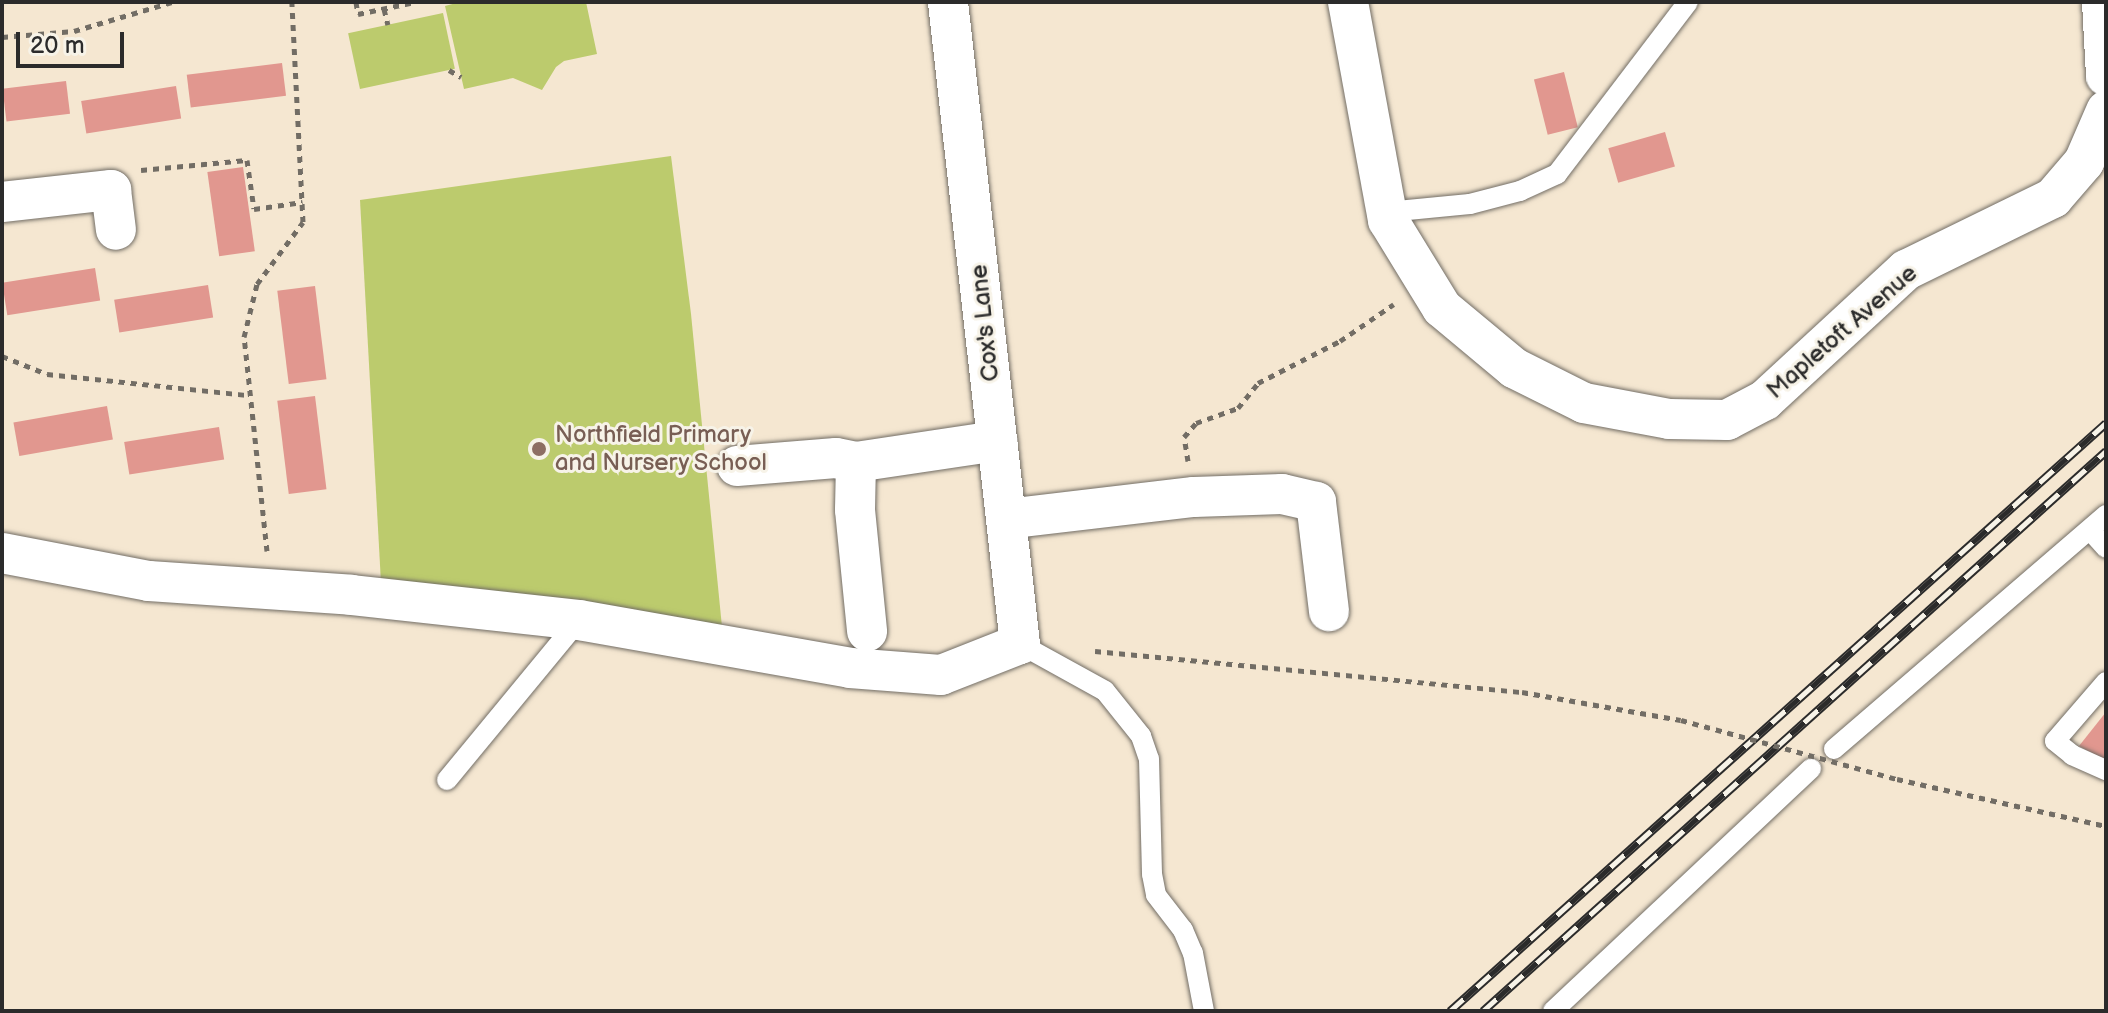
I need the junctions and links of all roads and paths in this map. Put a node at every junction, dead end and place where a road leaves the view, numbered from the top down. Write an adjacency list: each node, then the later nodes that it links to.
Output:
1 (172, 2): 11 (path)
2 (292, 2): 18 (path)
3 (356, 2): 9 (path)
4 (415, 2): 9 (path)
5 (948, 2): 24 (street, Cox's Lane)
6 (1348, 2): 19 (street, Mapletoft Avenue)
7 (1688, 2): 19 (lane)
8 (2098, 5): 13 (street)
9 (384, 9): 10 (path)
10 (388, 25)
11 (2, 37)
12 (449, 70): 14 (path)
13 (2106, 76)
14 (461, 77)
15 (2106, 111): 21 (street, Mapletoft Avenue)
16 (111, 190): 17 (street); 18 (path); 20 (street)
17 (2, 202)
18 (302, 202): 23 (path)
19 (1387, 212): 21 (street, Mapletoft Avenue)
20 (116, 230)
21 (1420, 275): 27 (path)
22 (2, 356): 23 (path)
23 (248, 395): 33 (path)
24 (997, 441): 25 (street); 29 (street, Cox's Lane)
25 (856, 462): 26 (street); 36 (street)
26 (737, 466)
27 (1194, 497): 29 (street); 34 (street)
28 (2106, 515): 30 (lane)
29 (1006, 519): 37 (street, Cox's Lane)
30 (2090, 530): 31 (lane); 40 (lane)
31 (2106, 548)
32 (2, 553): 33 (street)
33 (270, 589): 35 (street)
34 (1329, 611)
35 (579, 620): 37 (street); 43 (lane)
36 (867, 631)
37 (1020, 644): 45 (lane)
38 (1082, 650): 44 (path, bridge)
39 (2106, 682): 42 (lane)
40 (1834, 749)
41 (1811, 769): 46 (lane)
42 (2106, 770)
43 (447, 780)
44 (2106, 826)
45 (1204, 1011)
46 (1553, 1011)

